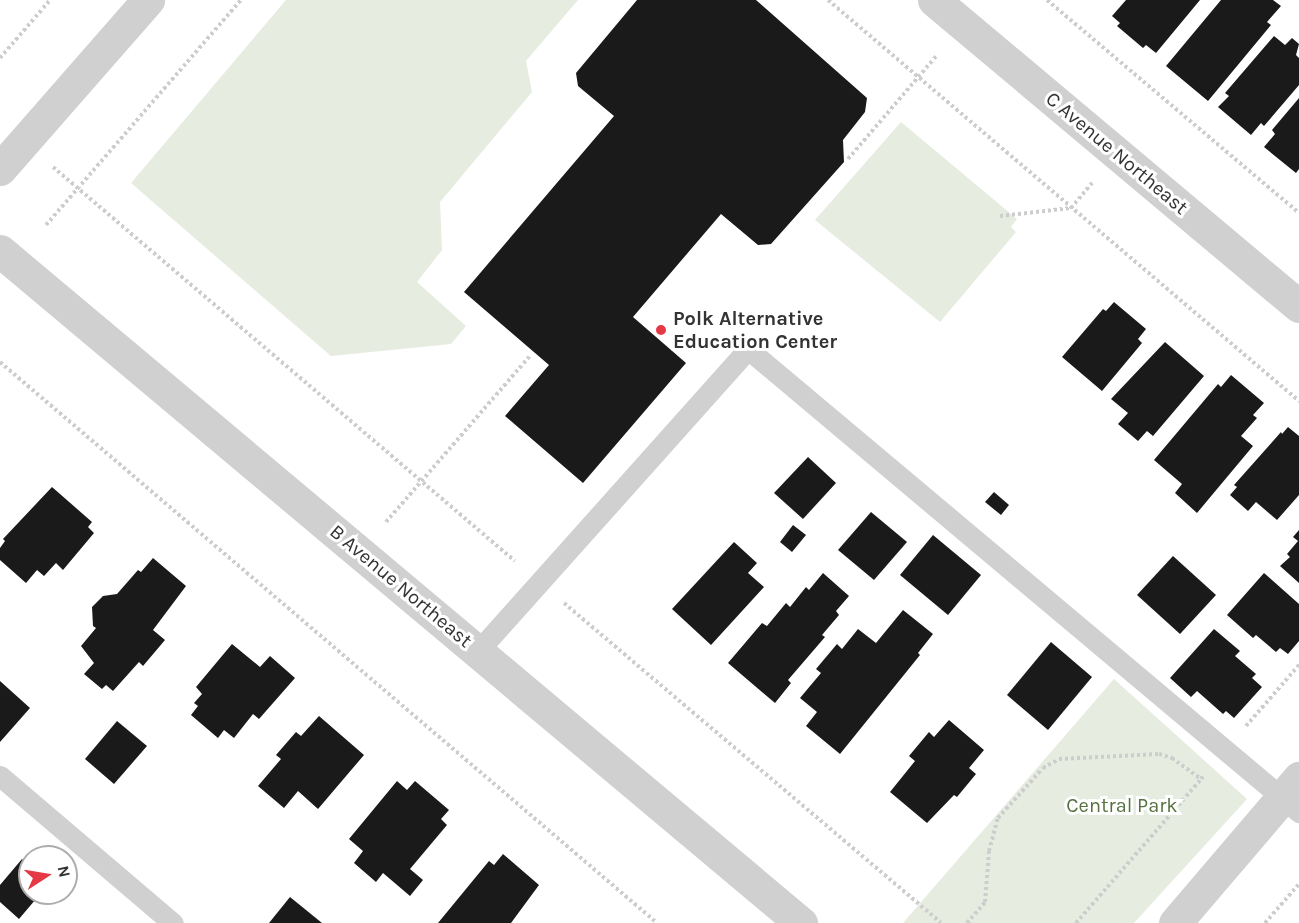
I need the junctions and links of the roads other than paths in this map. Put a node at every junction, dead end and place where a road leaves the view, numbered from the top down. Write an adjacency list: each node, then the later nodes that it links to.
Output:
1 (148, 0): 3 (street)
2 (934, 0): 5 (street, C Avenue Northeast)
3 (0, 169)
4 (0, 251): 6 (street, B Avenue Northeast)
5 (1299, 306)
6 (478, 651): 8 (lane); 10 (street, B Avenue Northeast)
7 (0, 776): 9 (lane)
8 (1293, 796): 11 (street)
9 (173, 923)
10 (801, 923)
11 (1175, 923)

